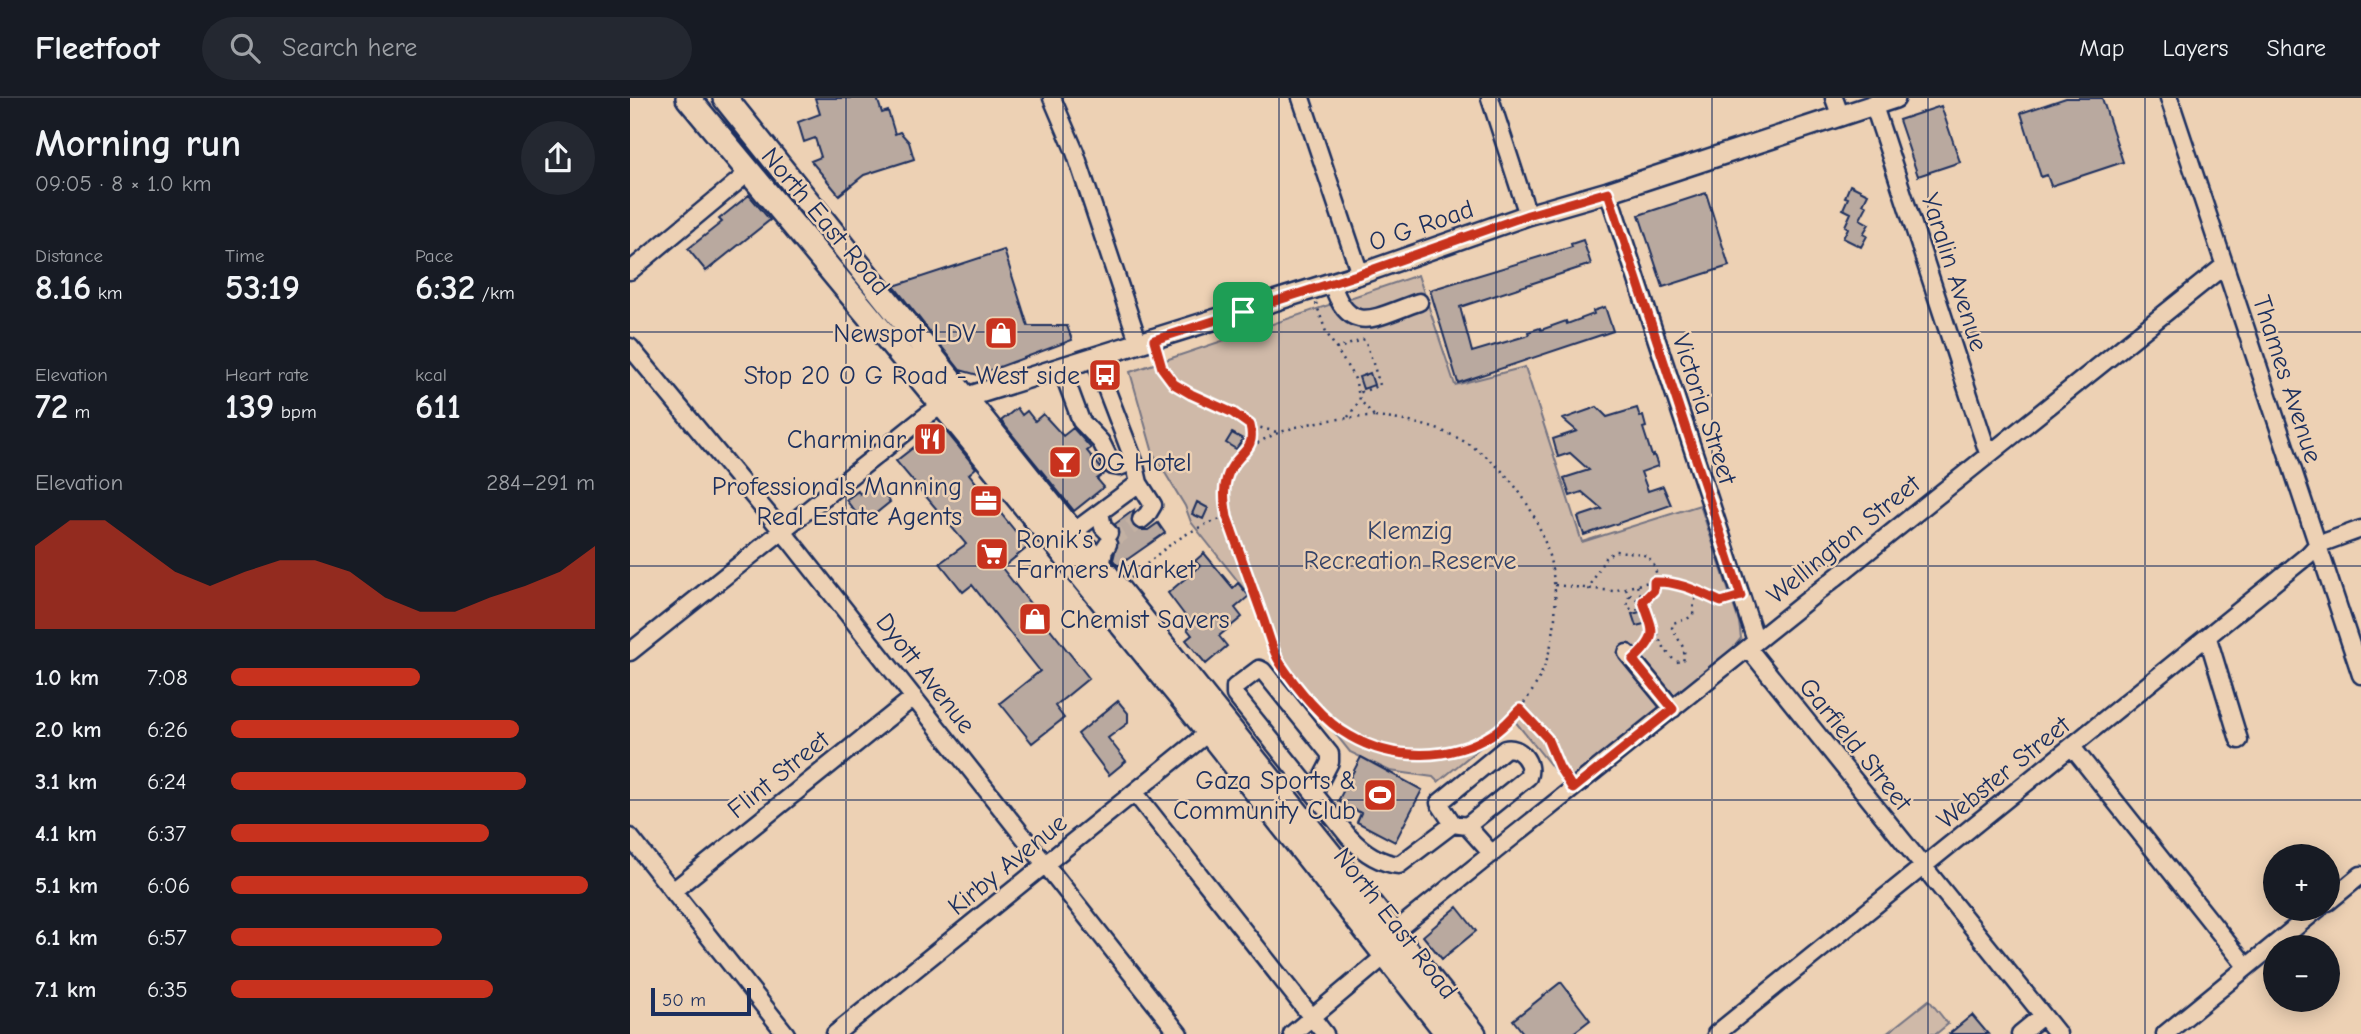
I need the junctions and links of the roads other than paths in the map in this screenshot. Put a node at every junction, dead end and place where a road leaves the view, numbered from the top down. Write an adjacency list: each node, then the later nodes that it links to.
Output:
1 (688, 98): 12 (highway, North East Road)
2 (725, 98): 11 (highway, North East Road)
3 (1052, 98): 20 (street)
4 (1301, 98): 17 (street)
5 (1490, 98): 14 (street)
6 (1834, 98): 10 (street)
7 (1895, 98): 9 (main road, O G Road)
8 (2169, 98): 15 (street, Thames Avenue)
9 (1874, 106): 10 (main road, O G Road); 25 (street, Yaralin Avenue)
10 (1841, 117): 13 (main road, O G Road)
11 (771, 153): 12 (highway); 24 (highway, North East Road)
12 (749, 172): 16 (street); 24 (highway, North East Road)
13 (1608, 192): 14 (main road, O G Road); 36 (street, Victoria Street)
14 (1528, 215): 17 (main road, O G Road)
15 (2225, 265): 25 (street, Wellington Street); 33 (street, Thames Avenue)
16 (630, 271)
17 (1360, 274): 18 (main road, O G Road)
18 (1332, 283): 19 (street); 20 (main road, O G Road)
19 (1419, 302)
20 (1147, 342): 22 (main road, O G Road)
21 (630, 346): 31 (street, Dyott Avenue)
22 (1094, 357): 23 (main road, O G Road); 26 (street)
23 (1061, 367): 24 (main road, O G Road); 26 (street)
24 (953, 402): 31 (street); 32 (highway, North East Road); 42 (highway, North East Road)
25 (1988, 453): 36 (street, Wellington Street)
26 (1135, 461): 27 (street)
27 (1139, 483): 28 (street); 29 (street)
28 (1100, 512): 32 (street); 34 (street)
29 (1141, 520)
30 (2361, 529): 33 (street)
31 (782, 531): 37 (street); 40 (street, Dyott Avenue)
32 (1072, 533): 34 (highway, North East Road)
33 (2317, 545): 35 (street, Webster Street); 39 (street, Thames Avenue)
34 (1101, 568): 42 (highway, North East Road)
35 (2208, 638): 43 (street); 44 (street, Webster Street)
36 (1752, 645): 41 (street, Wellington Street); 51 (street, Garfield Street)
37 (630, 652)
38 (1630, 656): 41 (street)
39 (2361, 675)
40 (914, 697): 50 (street, Dyott Avenue); 53 (street, Flint Street)
41 (1673, 709): 49 (street, Wellington Street)
42 (1216, 726): 45 (street, Kirby Avenue); 56 (highway, North East Road); 57 (highway, North East Road)
43 (2239, 740)
44 (2072, 747): 51 (street, Webster Street); 58 (street)
45 (1135, 793): 50 (street, Kirby Avenue); 60 (street)
46 (1314, 793): 46 (street); 47 (street)
47 (1460, 825): 47 (street); 49 (street)
48 (630, 837): 53 (street)
49 (1492, 854): 56 (street, Wellington Street)
50 (1046, 864): 62 (street, Kirby Avenue); 63 (street, Dyott Avenue)
51 (1923, 867): 59 (street, Garfield Street); 68 (street, Webster Street)
52 (2361, 875): 54 (street)
53 (674, 890): 61 (street)
54 (2340, 892)
55 (2303, 921): 58 (street)
56 (1394, 932): 57 (highway); 67 (highway, North East Road)
57 (1385, 956): 60 (street); 66 (highway, North East Road)
58 (2246, 966): 71 (street)
59 (2042, 1016): 69 (street); 70 (street, Garfield Street)
60 (1312, 1017): 64 (street); 65 (street)
61 (786, 1034)
62 (835, 1034)
63 (1179, 1034)
64 (1292, 1034)
65 (1325, 1034)
66 (1448, 1034)
67 (1474, 1034)
68 (1716, 1034)
69 (2020, 1034)
70 (2058, 1034)
71 (2165, 1034)

